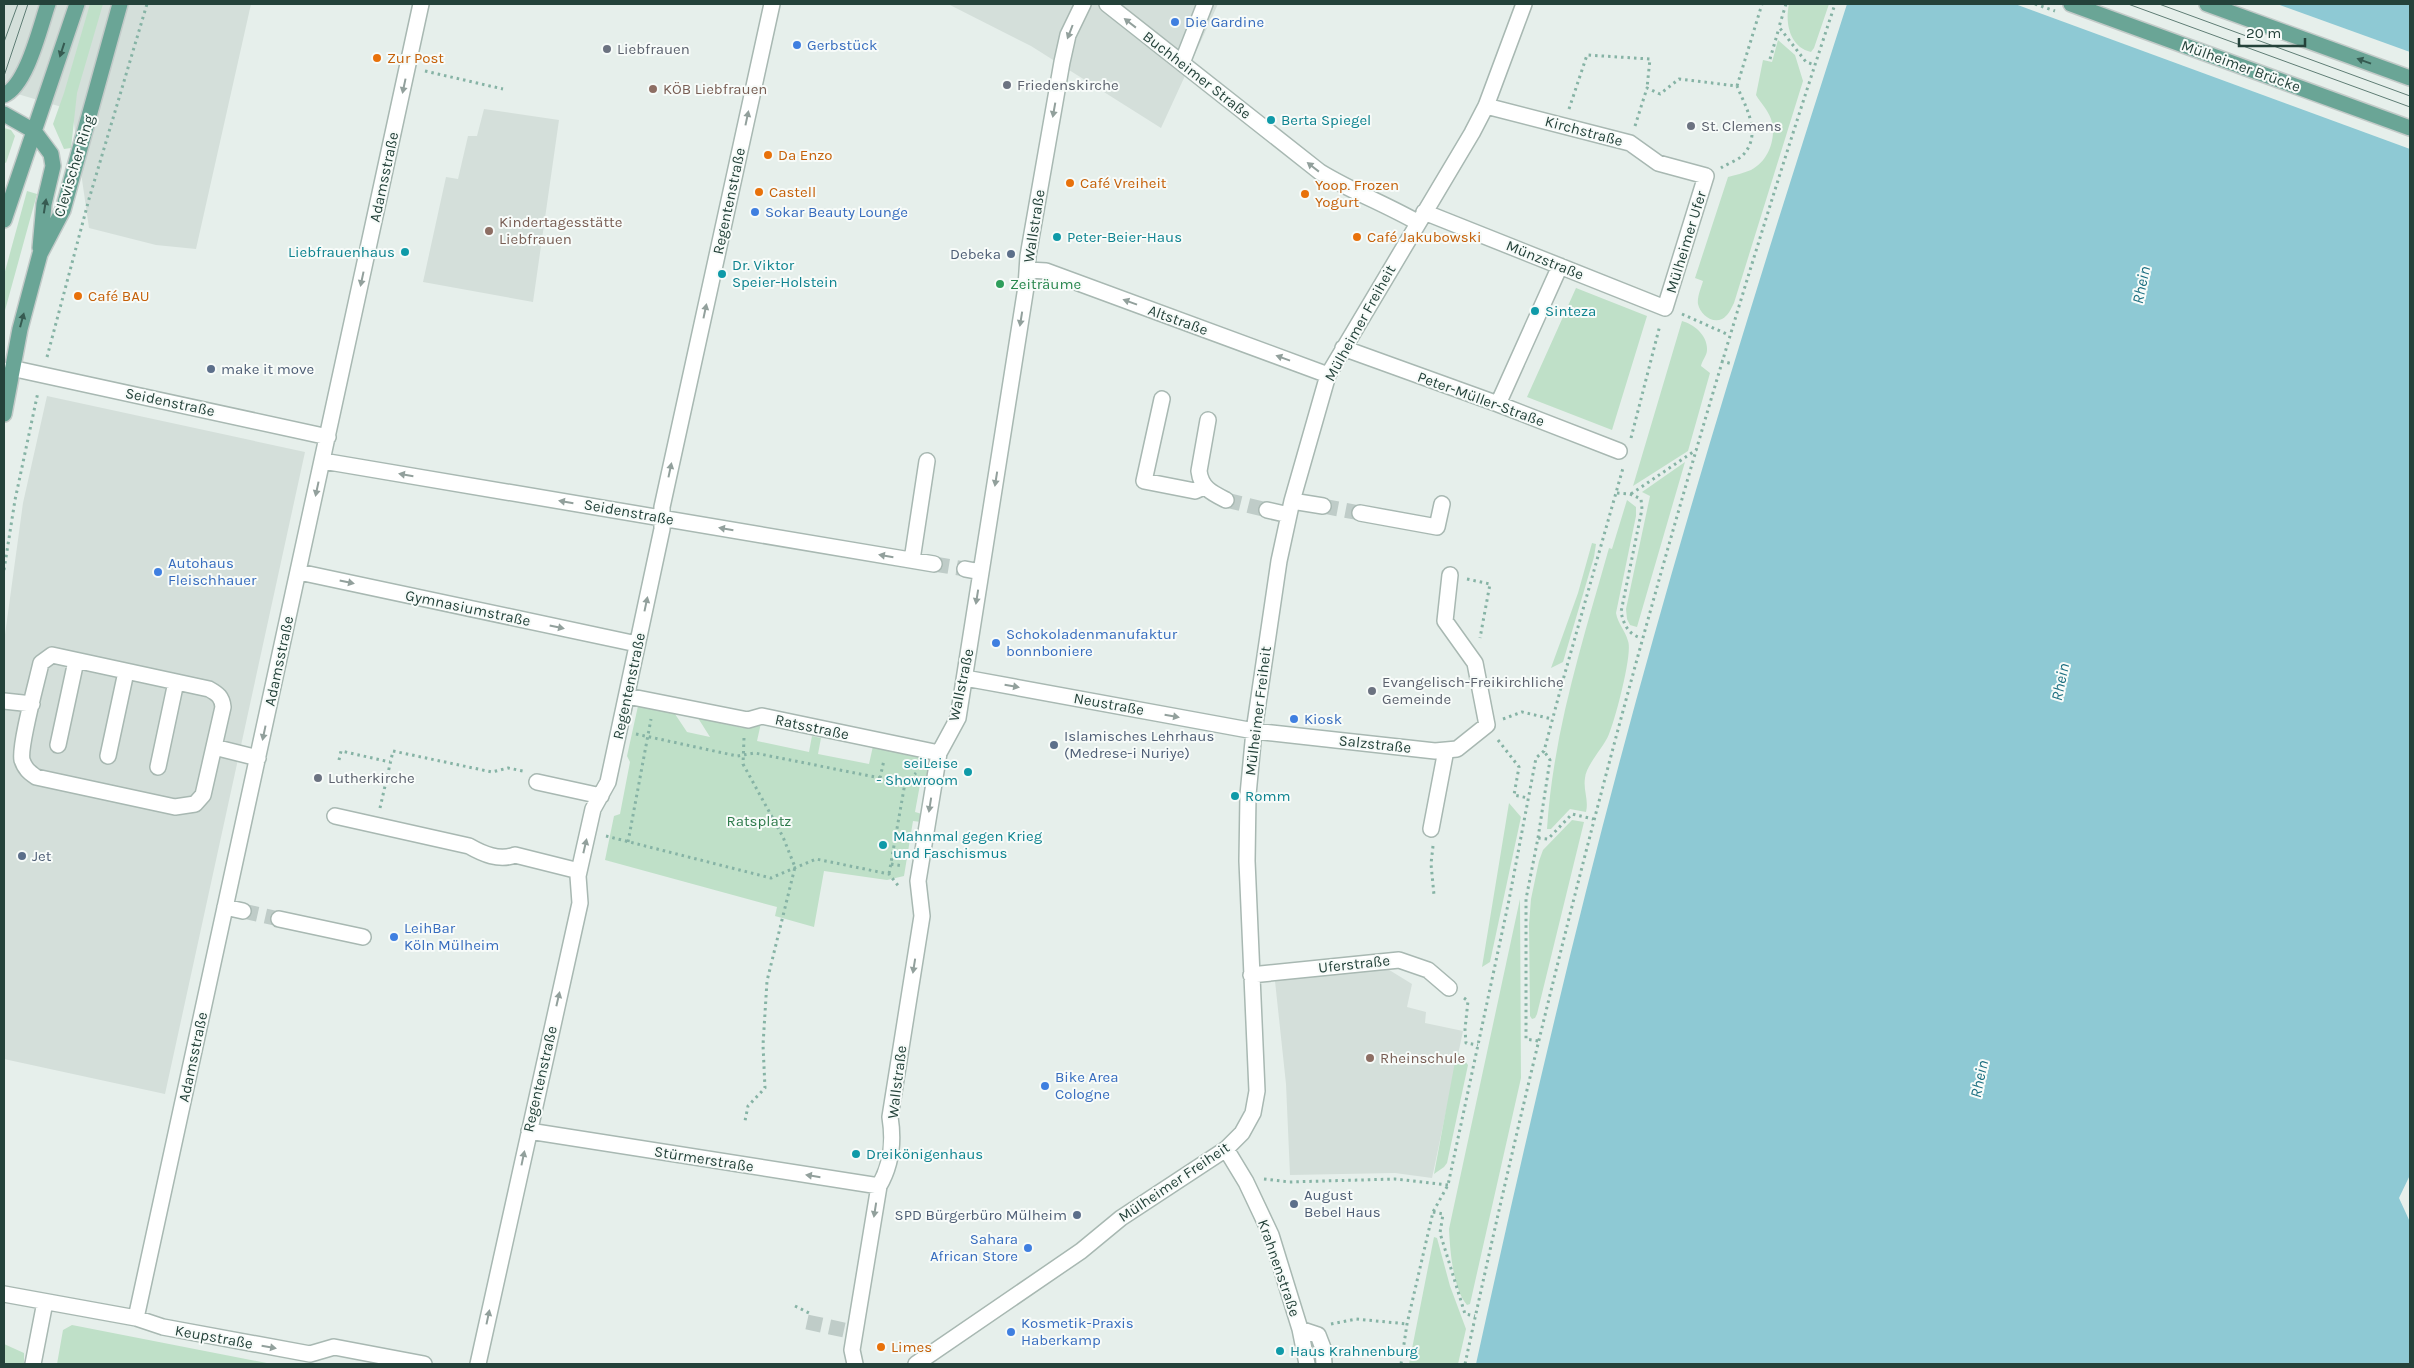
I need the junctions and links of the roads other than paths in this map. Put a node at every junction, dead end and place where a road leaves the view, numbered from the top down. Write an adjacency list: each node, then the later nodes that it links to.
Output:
1 (48, 4): 15 (main road)
2 (77, 4): 20 (main road, one-way to 20)
3 (120, 4): 24 (main road, Clevischer Ring)
4 (421, 4): 35 (street, Adamsstraße, one-way to 35)
5 (772, 4): 46 (street, Regentenstraße, one-way to 5)
6 (1083, 4): 26 (street, Wallstraße, one-way to 26)
7 (1106, 4): 13 (street, Buchheimer Straße, one-way to 7)
8 (1205, 4): 13 (street)
9 (1524, 4): 16 (street, Mülheimer Freiheit)
10 (2071, 4): 19 (main road, Mülheimer Brücke)
11 (2098, 4): 18 (main road, Mülheimer Brücke)
12 (2207, 4): 14 (main road, one-way to 12)
13 (1182, 63): 22 (street, Buchheimer Straße, one-way to 13)
14 (2410, 78)
15 (4, 95)
16 (1486, 106): 21 (street, Kirchstraße); 22 (street, Mülheimer Freiheit)
17 (4, 114): 20 (main road)
18 (2410, 118)
19 (2410, 128)
20 (34, 131): 23 (main road); 24 (main road, one-way to 20)
21 (1706, 176): 27 (street, Mülheimer Ufer)
22 (1421, 217): 25 (street, Münzstraße); 28 (street, Mülheimer Freiheit)
23 (4, 220)
24 (40, 254): 29 (main road, Clevischer Ring, one-way to 24)
25 (1560, 266): 27 (street, Münzstraße); 32 (street)
26 (1028, 270): 30 (street, Altstraße, one-way to 26); 51 (street, Wallstraße, one-way to 51)
27 (1665, 308)
28 (1343, 348): 30 (street, Mülheimer Freiheit); 32 (street, Peter-Müller-Straße)
29 (12, 368): 33 (main road, Clevischer Ring); 35 (street, Seidenstraße)
30 (1328, 375): 43 (street, Mülheimer Freiheit)
31 (1162, 399): 39 (street)
32 (1498, 404): 36 (street, Peter-Müller-Straße)
33 (4, 414)
34 (1208, 420): 39 (street)
35 (328, 437): 37 (street, Adamsstraße)
36 (1624, 453)
37 (323, 461): 46 (street, Seidenstraße, one-way to 37); 50 (street, Adamsstraße, one-way to 50)
38 (927, 461): 47 (street)
39 (1204, 487): 40 (street)
40 (1226, 500)
41 (1442, 504): 45 (street)
42 (1323, 506): 43 (street)
43 (1290, 508): 44 (street); 61 (street, Mülheimer Freiheit)
44 (1267, 510)
45 (1360, 513)
46 (662, 518): 47 (street, Seidenstraße, one-way to 46); 53 (street, Regentenstraße, one-way to 46)
47 (912, 560): 48 (street, Seidenstraße)
48 (934, 564)
49 (965, 569): 51 (street)
50 (299, 572): 53 (street, Gymnasiumstraße, one-way to 53); 67 (street, Adamsstraße, one-way to 67)
51 (981, 572): 56 (street, Wallstraße, one-way to 56)
52 (1450, 576): 64 (street)
53 (637, 644): 58 (street, Regentenstraße)
54 (76, 661): 55 (street); 60 (street); 62 (street)
55 (126, 672): 57 (street); 66 (street)
56 (964, 678): 61 (street, Neustraße, one-way to 61); 65 (street, Wallstraße)
57 (176, 682): 63 (street); 68 (street)
58 (626, 696): 65 (street, Ratsstraße); 70 (street, Regentenstraße)
59 (4, 700): 60 (street)
60 (32, 704): 63 (street)
61 (1254, 730): 64 (street, Salzstraße); 78 (street, Mülheimer Freiheit)
62 (58, 745)
63 (214, 748): 67 (street)
64 (1446, 750): 72 (street)
65 (939, 753): 82 (street, Wallstraße, one-way to 82)
66 (108, 756)
67 (258, 758): 74 (street, Adamsstraße)
68 (158, 767)
69 (537, 782): 70 (street)
70 (601, 796): 73 (street, Regentenstraße, one-way to 70)
71 (335, 816): 73 (street)
72 (1432, 834)
73 (579, 871): 80 (street, Regentenstraße, one-way to 73)
74 (226, 907): 75 (street); 85 (street, Adamsstraße)
75 (243, 911)
76 (278, 918): 77 (street)
77 (363, 937)
78 (1251, 975): 79 (street, Uferstraße); 81 (street, Mülheimer Freiheit)
79 (1449, 988)
80 (529, 1131): 82 (street, Stürmerstraße, one-way to 80); 90 (street, Regentenstraße, one-way to 80)
81 (1226, 1149): 86 (street, Krahnenstraße); 91 (street, Mülheimer Freiheit)
82 (879, 1186): 87 (street, Wallstraße, one-way to 87)
83 (4, 1294): 84 (street, Keupstraße)
84 (46, 1302): 85 (street, Keupstraße); 88 (street)
85 (136, 1318): 89 (street, Keupstraße, one-way to 89)
86 (1300, 1329): 92 (street, Krahnenstraße); 93 (street)
87 (854, 1357)
88 (33, 1364)
89 (424, 1364)
90 (478, 1364)
91 (916, 1364)
92 (1307, 1364)
93 (1324, 1364)

